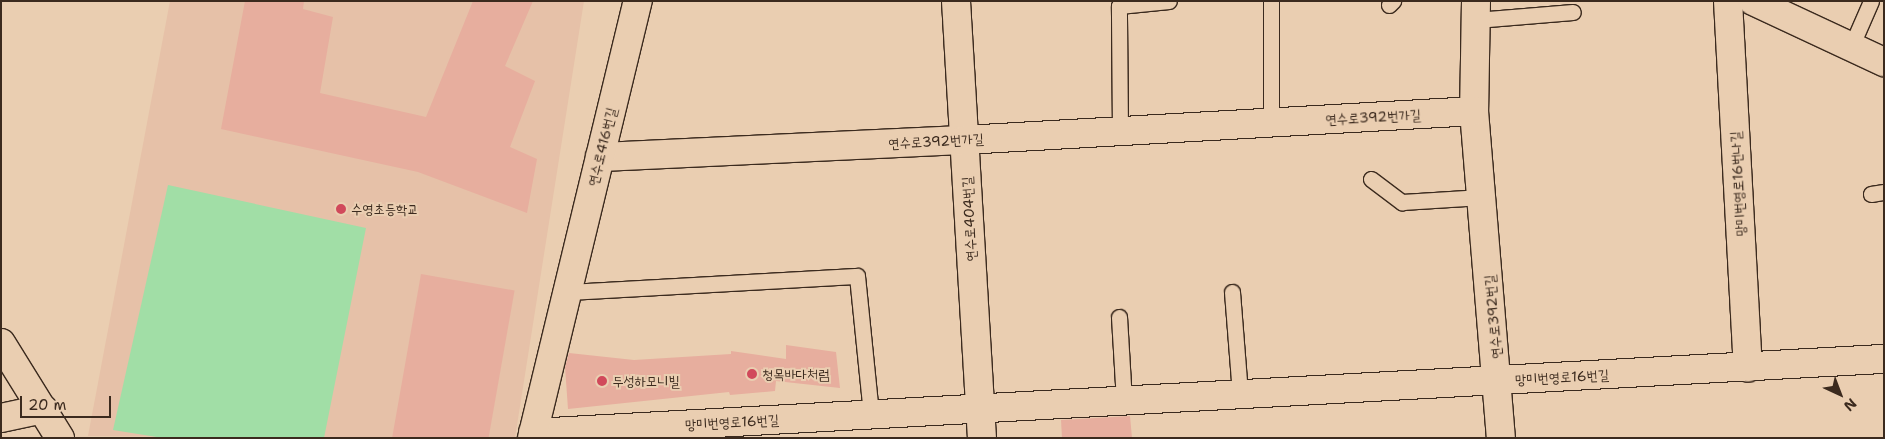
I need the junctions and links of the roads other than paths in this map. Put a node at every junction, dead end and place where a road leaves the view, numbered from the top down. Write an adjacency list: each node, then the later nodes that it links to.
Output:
1 (638, 1): 16 (street, 연수로416번길)
2 (956, 1): 15 (street, 연수로404번길)
3 (1169, 1): 14 (lane)
4 (1271, 1): 13 (lane)
5 (1728, 1): 24 (street, 망미번영로16번나길)
6 (1753, 1): 10 (street)
7 (1871, 1): 10 (lane)
8 (1476, 11): 9 (lane, 연수로392번길); 12 (street, 연수로392번길)
9 (1573, 12)
10 (1851, 47): 11 (street)
11 (1884, 62)
12 (1474, 111): 13 (street, 연수로392번가길); 18 (street, 연수로392번길)
13 (1272, 123): 14 (street, 연수로392번가길)
14 (1120, 131): 15 (street, 연수로392번가길)
15 (964, 140): 16 (street, 연수로392번가길); 29 (street, 연수로404번길)
16 (600, 157): 19 (street, 연수로416번길)
17 (1371, 179): 18 (lane)
18 (1482, 197): 25 (street, 연수로392번길)
19 (567, 292): 30 (lane); 32 (street, 연수로416번길)
20 (1232, 292): 26 (lane)
21 (1119, 317): 27 (lane)
22 (1, 343): 28 (street)
23 (1884, 359): 24 (street, 망미번영로16번길)
24 (1748, 367): 25 (street, 망미번영로16번길)
25 (1498, 380): 26 (street, 망미번영로16번길); 35 (street, 연수로392번길)
26 (1240, 394): 27 (street, 망미번영로16번길)
27 (1124, 401): 29 (street, 망미번영로16번길)
28 (43, 409): 31 (street); 33 (street)
29 (981, 409): 30 (street, 망미번영로16번길); 34 (street, 연수로404번길)
30 (871, 414): 32 (street, 망미번영로16번길)
31 (1, 418)
32 (533, 436)
33 (60, 438)
34 (982, 438)
35 (1502, 438)

